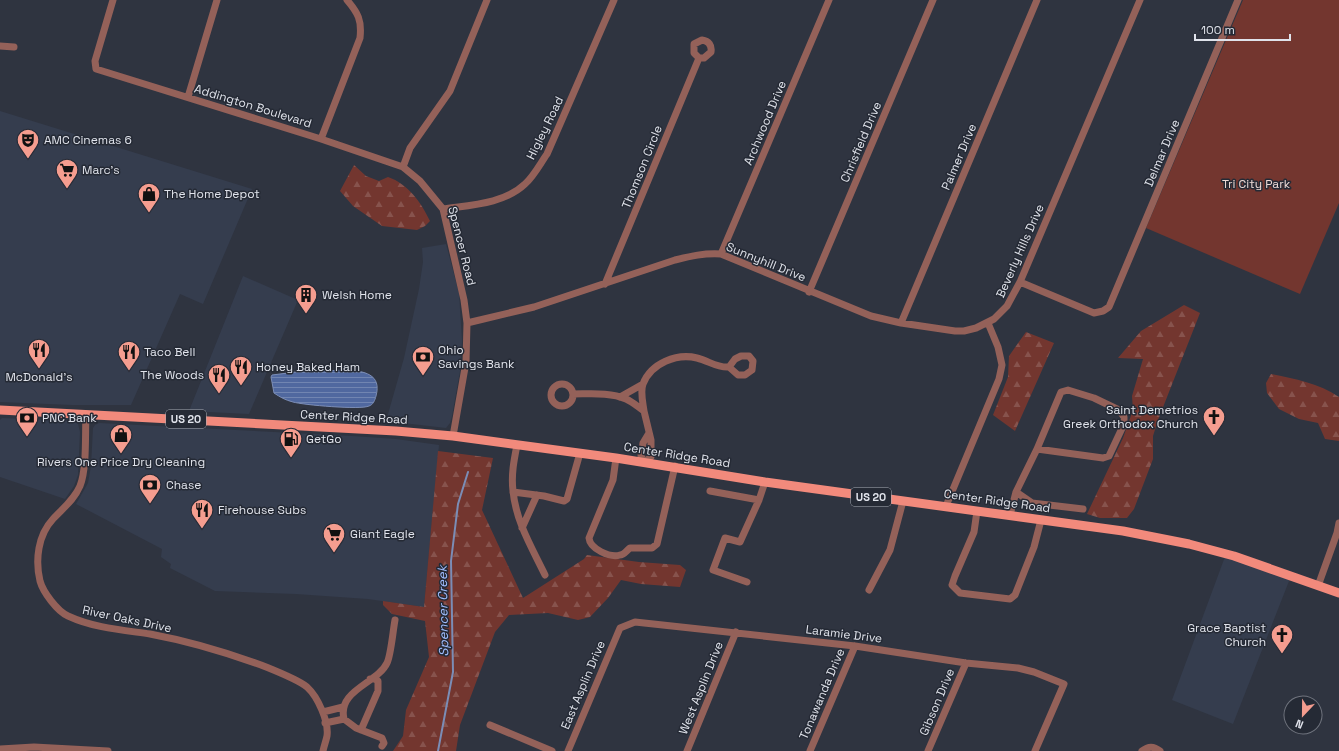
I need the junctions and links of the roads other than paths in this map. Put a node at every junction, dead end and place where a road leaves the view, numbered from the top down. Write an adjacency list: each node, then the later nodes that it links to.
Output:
1 (113, 0): 14 (street, Addington Boulevard)
2 (217, 0): 14 (street)
3 (347, 0): 15 (street)
4 (488, 0): 16 (street)
5 (614, 0): 17 (street, Higley Road)
6 (829, 0): 18 (street, Archwood Drive)
7 (933, 0): 21 (street, Chrisfield Drive)
8 (1037, 0): 23 (street, Palmer Drive)
9 (1140, 0): 19 (street, Beverly Hills Drive)
10 (1238, 0): 19 (street, Delmar Drive)
11 (0, 46): 12 (street)
12 (14, 47)
13 (699, 58): 20 (street, Thomson Circle)
14 (188, 97): 15 (street, Addington Boulevard)
15 (321, 139): 16 (street, Addington Boulevard)
16 (403, 167): 17 (street, Spencer Road)
17 (443, 209): 22 (street, Spencer Road)
18 (721, 254): 20 (street, Sunnyhill Drive); 21 (street, Sunnyhill Drive)
19 (1020, 282): 24 (street, Beverly Hills Drive)
20 (605, 284): 22 (street, Sunnyhill Drive)
21 (809, 292): 23 (street, Sunnyhill Drive)
22 (467, 323): 32 (street, Spencer Road)
23 (901, 323): 24 (street, Sunnyhill Drive)
24 (988, 323): 46 (street)
25 (730, 367): 26 (street)
26 (644, 384): 28 (street); 30 (street)
27 (573, 394): 28 (street)
28 (620, 397): 30 (street)
29 (0, 410): 31 (main road, Center Ridge Road / US 20)
30 (644, 411): 37 (street)
31 (86, 414): 32 (main road, Center Ridge Road / US 20); 65 (street, River Oaks Drive)
32 (453, 436): 33 (main road, Center Ridge Road / US 20)
33 (516, 444): 35 (main road, Center Ridge Road / US 20); 41 (street)
34 (1037, 449): 34 (street); 42 (street)
35 (580, 453): 36 (main road, Center Ridge Road / US 20); 43 (street)
36 (616, 458): 37 (main road, Center Ridge Road / US 20); 38 (street)
37 (644, 462): 38 (main road, Center Ridge Road / US 20)
38 (675, 466): 39 (main road, Center Ridge Road / US 20)
39 (765, 482): 44 (street); 45 (main road, Center Ridge Road / US 20)
40 (710, 491): 44 (street)
41 (513, 492): 43 (street); 52 (street)
42 (1016, 492): 47 (street); 49 (street)
43 (538, 495): 52 (street)
44 (759, 500): 54 (street)
45 (903, 501): 46 (main road, Center Ridge Road / US 20); 56 (street)
46 (946, 506): 48 (main road, Center Ridge Road / US 20)
47 (1083, 509)
48 (977, 511): 49 (main road, Center Ridge Road / US 20); 50 (street)
49 (1010, 515): 50 (main road, Center Ridge Road / US 20)
50 (1041, 520): 55 (main road, Center Ridge Road / US 20)
51 (1339, 523): 55 (street)
52 (522, 528): 53 (street)
53 (545, 575)
54 (747, 582)
55 (1318, 586): 57 (main road, Center Ridge Road / US 20)
56 (869, 590)
57 (1339, 593)
58 (395, 620): 63 (street)
59 (620, 628): 60 (street, Laramie Drive); 75 (street, East Asplin Drive)
60 (736, 632): 61 (street, Laramie Drive); 76 (street, West Asplin Drive)
61 (855, 646): 62 (street, Laramie Drive); 77 (street, Tonawanda Drive)
62 (966, 663): 78 (street, Gibson Drive); 79 (street, Laramie Drive)
63 (370, 679): 64 (street); 69 (street)
64 (343, 707): 65 (street); 66 (street)
65 (323, 712): 67 (street, River Oaks Drive)
66 (344, 719): 67 (street); 69 (street)
67 (325, 723): 73 (street, River Oaks Drive)
68 (490, 725): 74 (street)
69 (361, 730): 70 (street)
70 (382, 746)
71 (0, 749): 72 (street)
72 (108, 751)
73 (322, 751)
74 (552, 751)
75 (568, 751)
76 (688, 751)
77 (810, 751)
78 (928, 751)
79 (1035, 751)
80 (1142, 751): 81 (street)
81 (1160, 751)

